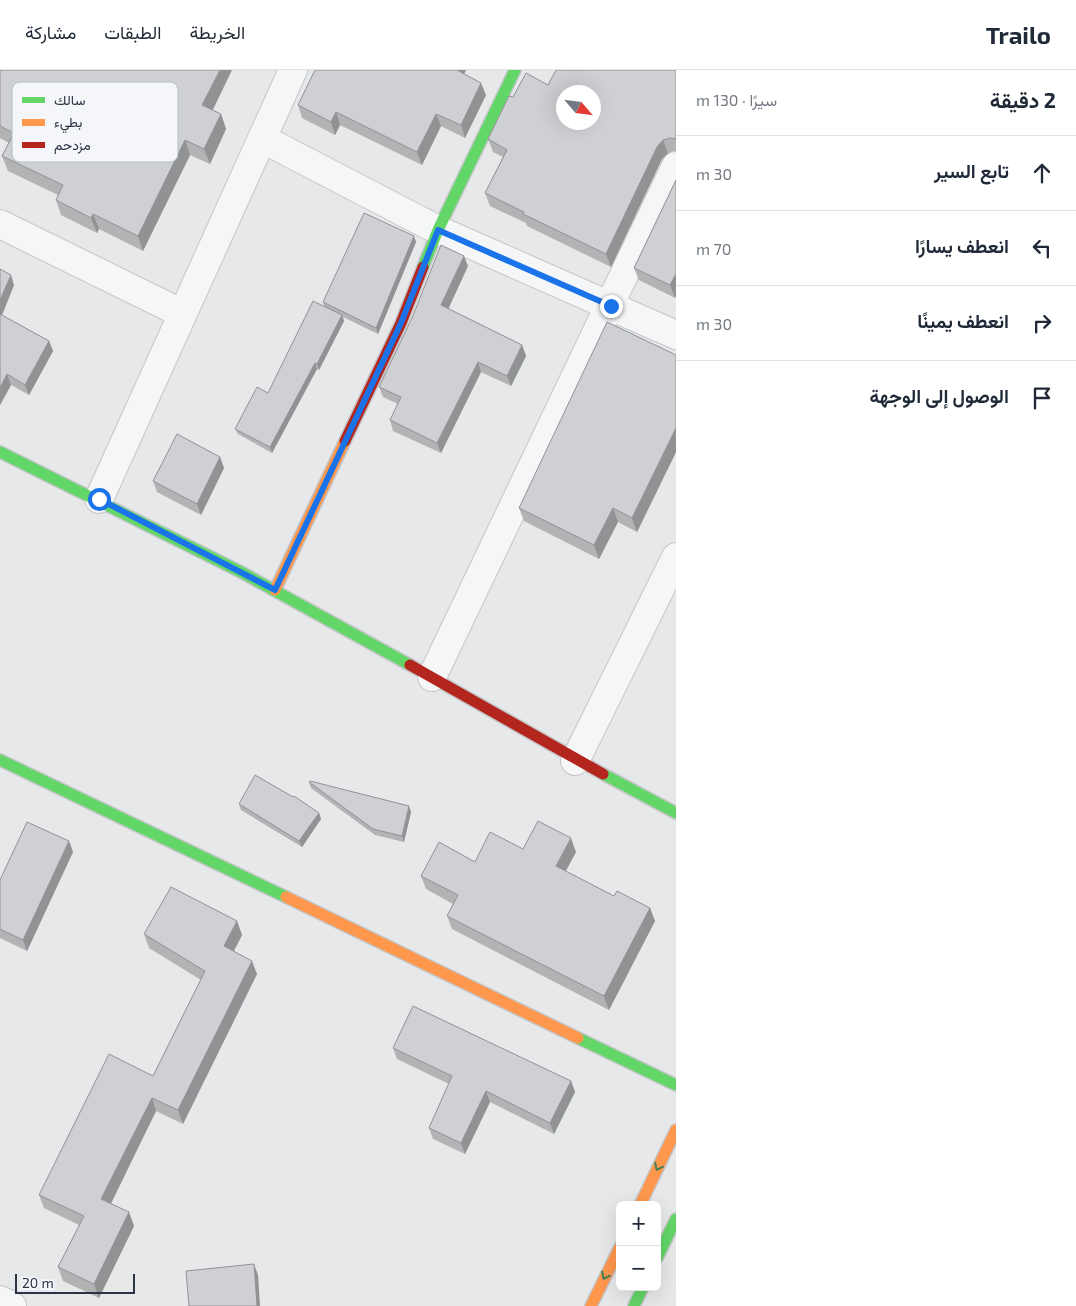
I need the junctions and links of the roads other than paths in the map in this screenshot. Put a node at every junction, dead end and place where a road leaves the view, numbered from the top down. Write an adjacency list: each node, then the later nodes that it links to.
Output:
1 (293, 70): 3 (street)
2 (515, 70): 6 (street)
3 (263, 139): 6 (street); 8 (street)
4 (676, 166): 7 (street)
5 (0, 224): 8 (street)
6 (438, 230): 7 (street); 13 (street)
7 (611, 306): 9 (street); 14 (street)
8 (181, 314): 11 (street)
9 (676, 335)
10 (0, 452): 11 (street)
11 (99, 499): 13 (street)
12 (676, 557): 16 (street)
13 (275, 590): 14 (street)
14 (432, 677): 16 (street)
15 (0, 760): 18 (street)
16 (575, 760): 17 (street)
17 (676, 813)
18 (676, 1085)
19 (676, 1130): 20 (street, one-way to 20)
20 (642, 1201)
21 (676, 1219): 22 (street)
22 (661, 1250)
23 (616, 1255): 27 (street, one-way to 27)
24 (641, 1291): 28 (street)
25 (0, 1300): 26 (street)
26 (12, 1306)
27 (591, 1306)
28 (634, 1306)

